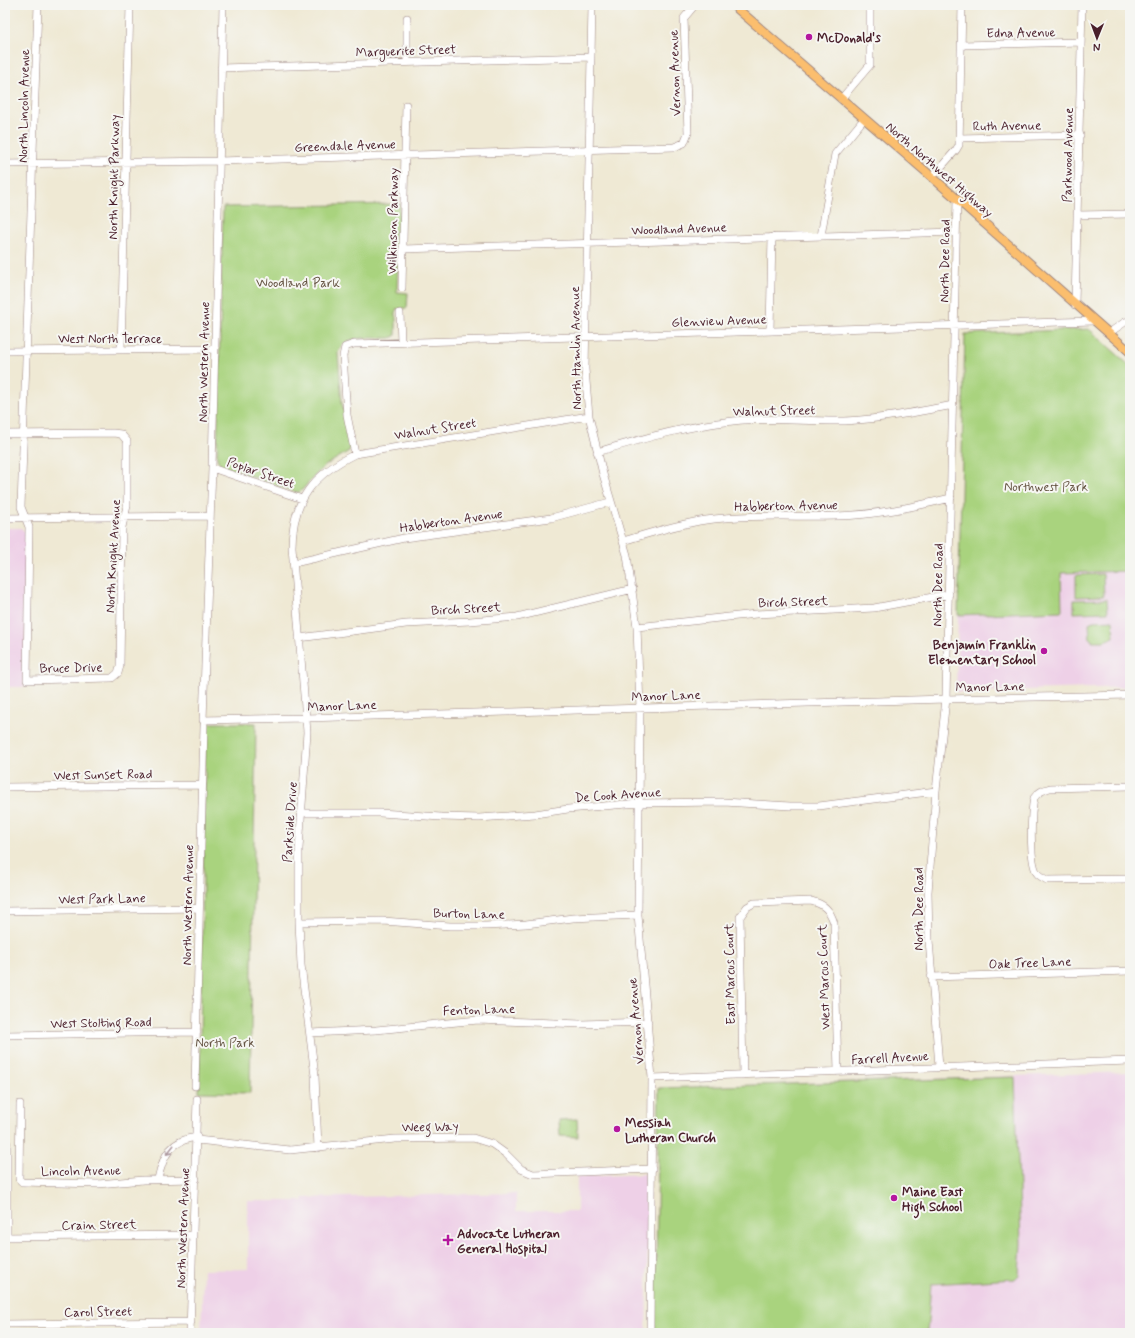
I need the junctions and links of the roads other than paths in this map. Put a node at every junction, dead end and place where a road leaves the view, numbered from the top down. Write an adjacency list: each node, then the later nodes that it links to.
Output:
1 (38, 5): 27 (street, North Lincoln Avenue)
2 (130, 5): 25 (street, North Knight Parkway)
3 (223, 5): 15 (street, North Western Avenue)
4 (592, 5): 13 (street, North Hamlin Avenue)
5 (695, 5): 21 (street, Vernon Avenue)
6 (733, 5): 16 (main road, North Northwest Highway)
7 (870, 5): 16 (street)
8 (962, 5): 12 (street)
9 (1082, 5): 11 (street, Parkwood Avenue)
10 (407, 18): 14 (street)
11 (1081, 42): 12 (street, Edna Avenue); 19 (street, Parkwood Avenue)
12 (962, 45): 20 (street)
13 (591, 56): 14 (street, Marguerite Street); 22 (street, North Hamlin Avenue)
14 (407, 62): 15 (street, Marguerite Street)
15 (221, 68): 24 (street, North Western Avenue)
16 (841, 99): 18 (main road, North Northwest Highway)
17 (406, 105): 23 (street, Wilkinson Parkway)
18 (864, 119): 28 (main road, North Northwest Highway); 33 (street)
19 (1080, 135): 20 (street, Ruth Avenue); 31 (street, Parkwood Avenue)
20 (959, 138): 28 (street)
21 (684, 142): 22 (street, Greendale Avenue)
22 (589, 149): 23 (street, Greendale Avenue); 35 (street, North Hamlin Avenue)
23 (405, 155): 24 (street, Greendale Avenue); 36 (street, Wilkinson Parkway)
24 (219, 161): 25 (street, Greendale Avenue); 47 (street, North Western Avenue)
25 (125, 162): 27 (street, Greendale Avenue); 49 (street, North Knight Parkway)
26 (5, 164): 27 (street, Greendale Avenue)
27 (34, 164): 48 (street, North Lincoln Avenue)
28 (932, 177): 29 (main road, North Northwest Highway)
29 (957, 199): 32 (street, North Dee Road); 38 (main road, North Northwest Highway)
30 (1130, 214): 31 (street)
31 (1078, 216): 38 (street, Parkwood Avenue)
32 (956, 232): 33 (street, Woodland Avenue); 42 (street, North Dee Road)
33 (821, 236): 34 (street, Woodland Avenue)
34 (772, 237): 35 (street, Woodland Avenue); 43 (street)
35 (587, 243): 36 (street, Woodland Avenue); 45 (street, North Hamlin Avenue)
36 (403, 249): 37 (street, Wilkinson Parkway)
37 (402, 288)
38 (1076, 305): 40 (main road, North Northwest Highway)
39 (400, 312): 46 (street)
40 (1094, 320): 42 (street, Glenview Avenue); 44 (main road, North Northwest Highway)
41 (1130, 320): 44 (street)
42 (955, 324): 43 (street, Glenview Avenue); 52 (street, North Dee Road)
43 (770, 330): 45 (street, Glenview Avenue)
44 (1109, 333): 51 (main road, North Northwest Highway)
45 (584, 336): 46 (street, Glenview Avenue); 53 (street, North Hamlin Avenue)
46 (401, 342): 57 (street, Glenview Avenue)
47 (215, 349): 49 (street, West North Terrace); 58 (street, North Western Avenue)
48 (27, 350): 49 (street, West North Terrace); 50 (street, West North Terrace); 55 (street, North Lincoln Avenue)
49 (121, 350)
50 (5, 351)
51 (1130, 352)
52 (953, 405): 56 (street, Walnut Street); 59 (street, North Dee Road)
53 (589, 416): 56 (street, North Hamlin Avenue); 57 (street, Walnut Street)
54 (5, 434): 55 (street)
55 (24, 434): 62 (street, North Knight Avenue); 64 (street, North Lincoln Avenue)
56 (597, 452): 61 (street, North Hamlin Avenue)
57 (355, 454): 60 (street, Walnut Street)
58 (212, 468): 60 (street, Poplar Street); 63 (street, North Western Avenue)
59 (951, 498): 66 (street, Habberton Avenue); 69 (street, North Dee Road)
60 (302, 499): 67 (street, Parkside Drive)
61 (610, 502): 66 (street, North Hamlin Avenue); 67 (street, Habberton Avenue)
62 (124, 516): 63 (street); 64 (street); 72 (street, North Knight Avenue)
63 (210, 516): 78 (street, North Western Avenue)
64 (25, 517): 65 (street); 73 (street, North Lincoln Avenue)
65 (5, 518)
66 (623, 541): 68 (street, North Hamlin Avenue)
67 (294, 563): 71 (street, Parkside Drive)
68 (633, 589): 70 (street, North Hamlin Avenue); 71 (street, Birch Street)
69 (949, 594): 70 (street, Birch Street); 75 (street, North Dee Road)
70 (637, 628): 76 (street, North Hamlin Avenue)
71 (299, 638): 77 (street, Parkside Drive)
72 (115, 675): 73 (street, Bruce Drive)
73 (27, 680)
74 (1130, 695): 75 (street, Manor Lane)
75 (946, 699): 76 (street, Manor Lane); 82 (street, North Dee Road)
76 (640, 708): 77 (street, Manor Lane); 83 (street, Vernon Avenue)
77 (306, 718): 78 (street, Manor Lane); 84 (street, Parkside Drive)
78 (203, 722): 79 (street, North Western Avenue)
79 (202, 785): 81 (street, West Sunset Road); 87 (street, North Western Avenue)
80 (1130, 786): 85 (street)
81 (5, 787)
82 (936, 791): 83 (street, De Cook Avenue); 92 (street, North Dee Road)
83 (639, 803): 84 (street, De Cook Avenue); 89 (street, Vernon Avenue)
84 (301, 813): 90 (street, Parkside Drive)
85 (1130, 879)
86 (778, 902): 99 (street, West Marcus Court); 100 (street, East Marcus Court)
87 (199, 908): 88 (street, West Park Lane); 94 (street, North Western Avenue)
88 (5, 911)
89 (638, 915): 90 (street, Burton Lane); 93 (street, Vernon Avenue)
90 (299, 922): 95 (street, Parkside Drive)
91 (1130, 971): 92 (street, Oak Tree Lane)
92 (931, 977): 98 (street, North Dee Road)
93 (648, 1022): 95 (street, Fenton Lane); 101 (street, Vernon Avenue)
94 (197, 1032): 96 (street, West Stolting Road); 102 (street, North Western Avenue)
95 (310, 1033): 107 (street, Parkside Drive)
96 (5, 1035)
97 (1130, 1060): 98 (street, Farrell Avenue)
98 (939, 1066): 99 (street, Farrell Avenue)
99 (838, 1072): 100 (street, Farrell Avenue)
100 (743, 1075): 101 (street, Farrell Avenue)
101 (652, 1078): 110 (street, Vernon Avenue)
102 (195, 1086)
103 (197, 1100): 105 (street, North Western Avenue)
104 (20, 1104): 108 (street, Lincoln Avenue)
105 (197, 1138): 107 (street, Weeg Way); 111 (street, one-way to 111); 112 (street, North Western Avenue)
106 (5, 1144): 109 (street)
107 (318, 1148): 110 (street, Weeg Way)
108 (19, 1166): 109 (street); 111 (street, Lincoln Avenue)
109 (7, 1167): 114 (street)
110 (652, 1169): 118 (street, Vernon Avenue)
111 (158, 1179): 112 (street, Lincoln Avenue)
112 (196, 1179): 113 (street, North Western Avenue)
113 (193, 1235): 114 (street, Crain Street); 115 (street, North Western Avenue)
114 (6, 1237)
115 (191, 1322): 116 (street, Carol Street); 117 (street, North Western Avenue)
116 (5, 1324)
117 (190, 1333)
118 (650, 1333)

